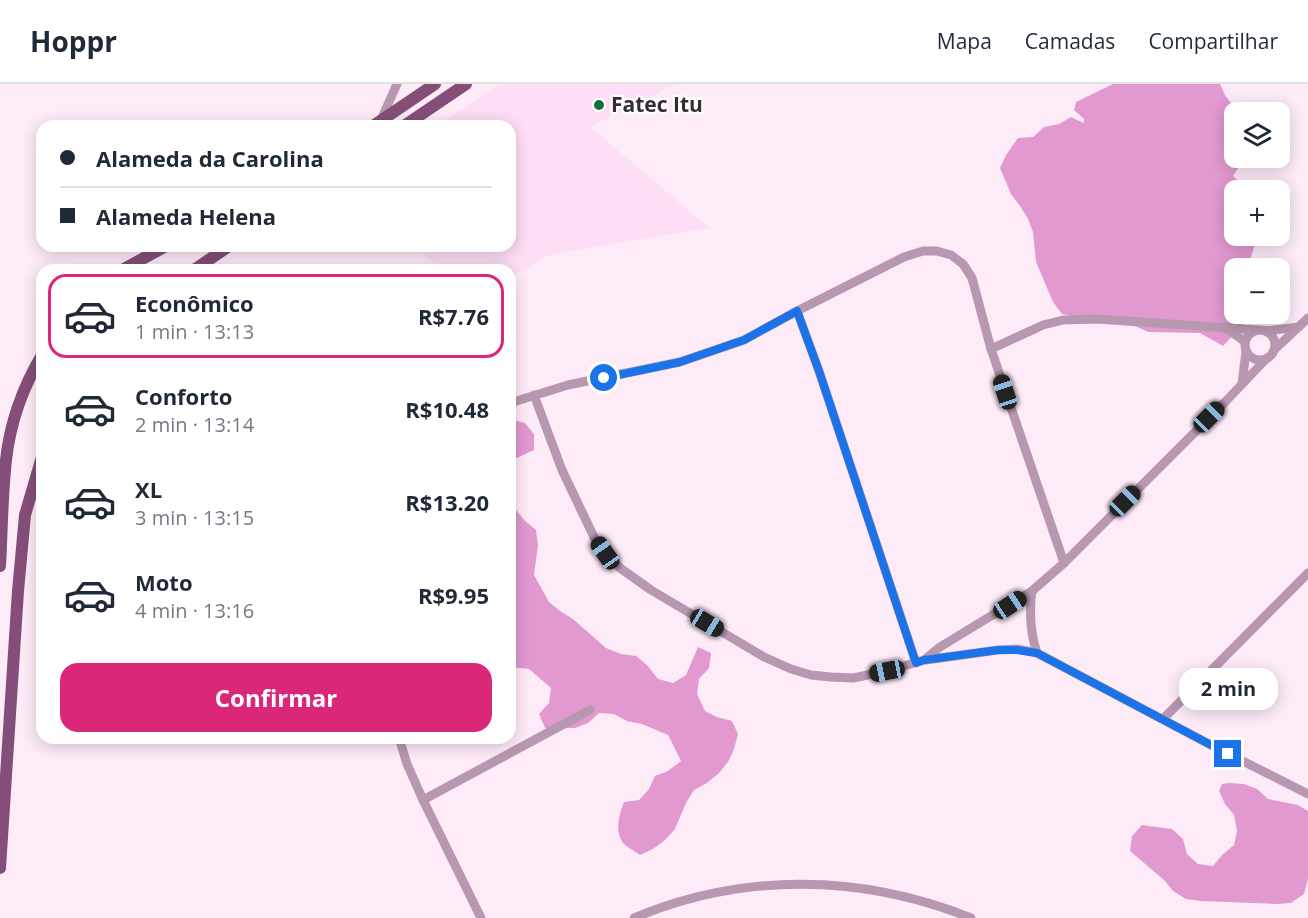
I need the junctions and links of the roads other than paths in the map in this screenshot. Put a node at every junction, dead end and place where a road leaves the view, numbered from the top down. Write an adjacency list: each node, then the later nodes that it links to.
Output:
1 (397, 84): 4 (street)
2 (435, 84): 5 (main road)
3 (466, 84): 6 (main road)
4 (379, 120)
5 (383, 120)
6 (413, 120)
7 (155, 252): 9 (main road)
8 (220, 252): 10 (main road)
9 (133, 264)
10 (203, 264)
11 (797, 311): 17 (street); 22 (street); 30 (street)
12 (1308, 318): 14 (street)
13 (1225, 327): 15 (street); 16 (street); 17 (street)
14 (1299, 327): 15 (street); 18 (street)
15 (1262, 330): 16 (street); 18 (street)
16 (1245, 346): 19 (street); 21 (street)
17 (991, 349): 25 (street)
18 (1274, 350): 19 (street)
19 (1266, 359): 21 (street)
20 (36, 364): 26 (main road)
21 (1242, 384): 25 (street)
22 (534, 395): 23 (street); 30 (street)
23 (516, 401)
24 (36, 477): 36 (main road)
25 (1064, 563): 28 (street)
26 (0, 566)
27 (1308, 573): 32 (street)
28 (1032, 591): 29 (street); 30 (street)
29 (1037, 653): 30 (street); 32 (street)
30 (920, 662)
31 (590, 710): 35 (street)
32 (1163, 719): 34 (street)
33 (401, 744): 35 (street)
34 (1308, 794)
35 (423, 800): 37 (street)
36 (0, 867)
37 (481, 918)
38 (634, 918): 39 (street)
39 (971, 918)

